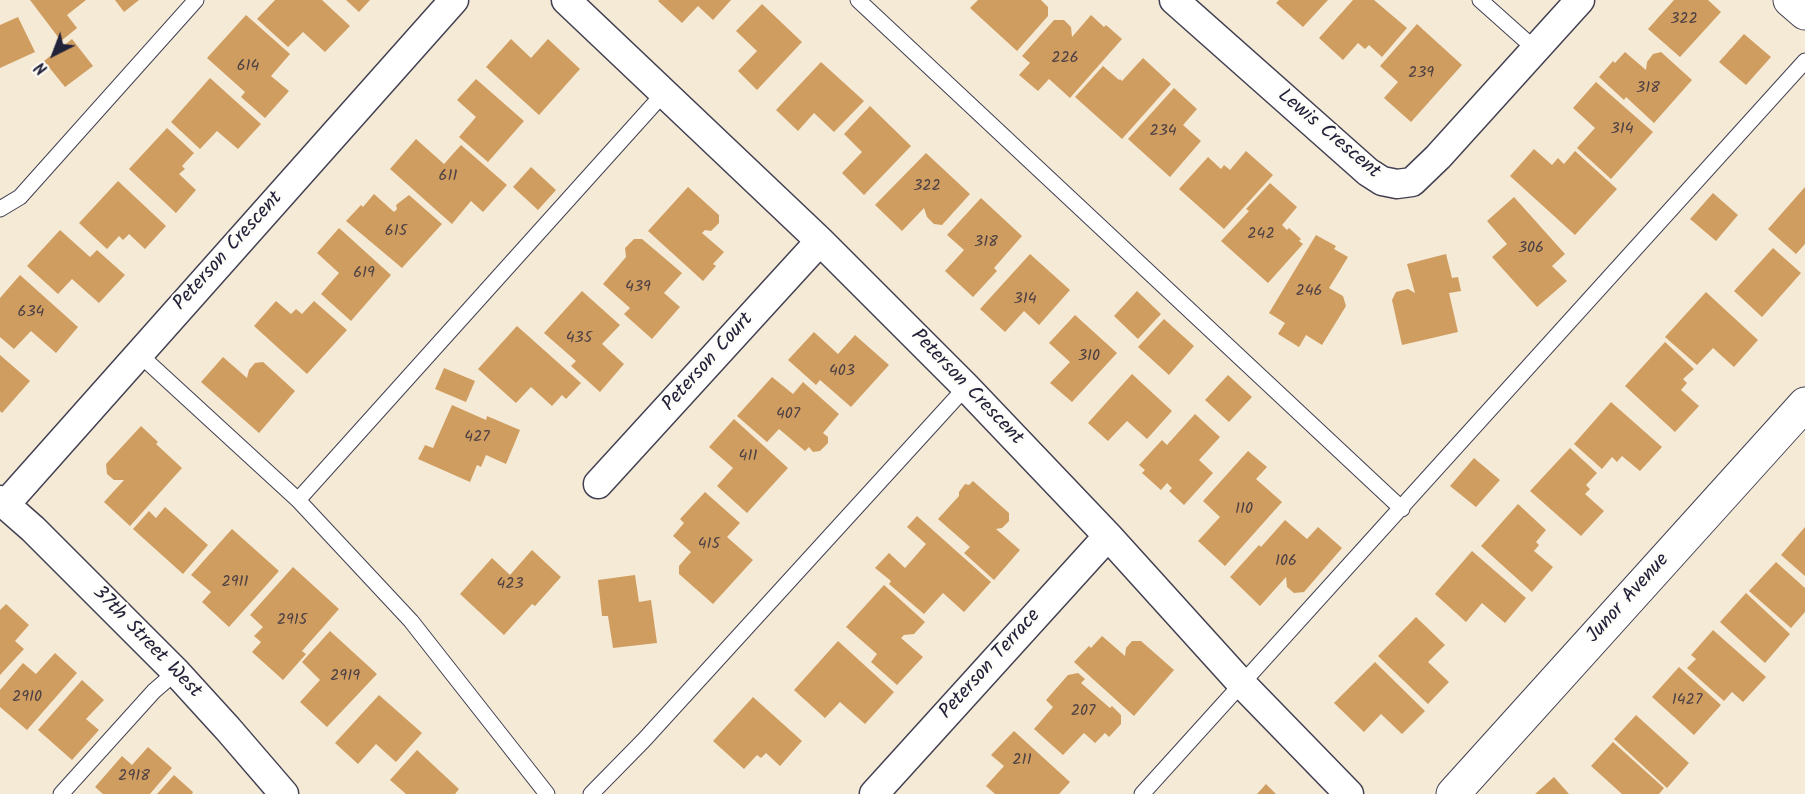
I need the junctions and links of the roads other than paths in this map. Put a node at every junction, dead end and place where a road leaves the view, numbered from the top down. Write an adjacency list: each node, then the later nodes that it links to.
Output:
1 (196, 0): 13 (lane)
2 (454, 0): 15 (street, Peterson Crescent)
3 (566, 0): 12 (street, Peterson Crescent)
4 (858, 0): 21 (lane)
5 (1174, 0): 10 (street, Lewis Crescent)
6 (1480, 0): 10 (lane)
7 (1580, 0): 10 (street, Lewis Crescent)
8 (1790, 0): 9 (street)
9 (1805, 14)
10 (1535, 49)
11 (1805, 61): 21 (lane)
12 (664, 93): 14 (street, Peterson Crescent); 19 (lane)
13 (0, 209)
14 (820, 241): 16 (street, Peterson Crescent); 18 (street, Peterson Court)
15 (139, 354): 19 (lane); 20 (street, Peterson Crescent)
16 (966, 387): 22 (street, Peterson Crescent); 28 (lane)
17 (1805, 404): 32 (street, Junor Avenue)
18 (598, 484)
19 (297, 500): 27 (lane)
20 (2, 503): 23 (street, 37th Street West)
21 (1401, 509): 24 (lane)
22 (1108, 536): 24 (street, Peterson Crescent); 29 (street, Peterson Terrace)
23 (176, 672): 25 (lane); 26 (street, 37th Street West)
24 (1242, 684): 30 (lane); 31 (street, Peterson Crescent)
25 (61, 794)
26 (284, 794)
27 (547, 794)
28 (591, 794)
29 (874, 794)
30 (1142, 794)
31 (1348, 794)
32 (1453, 794)

